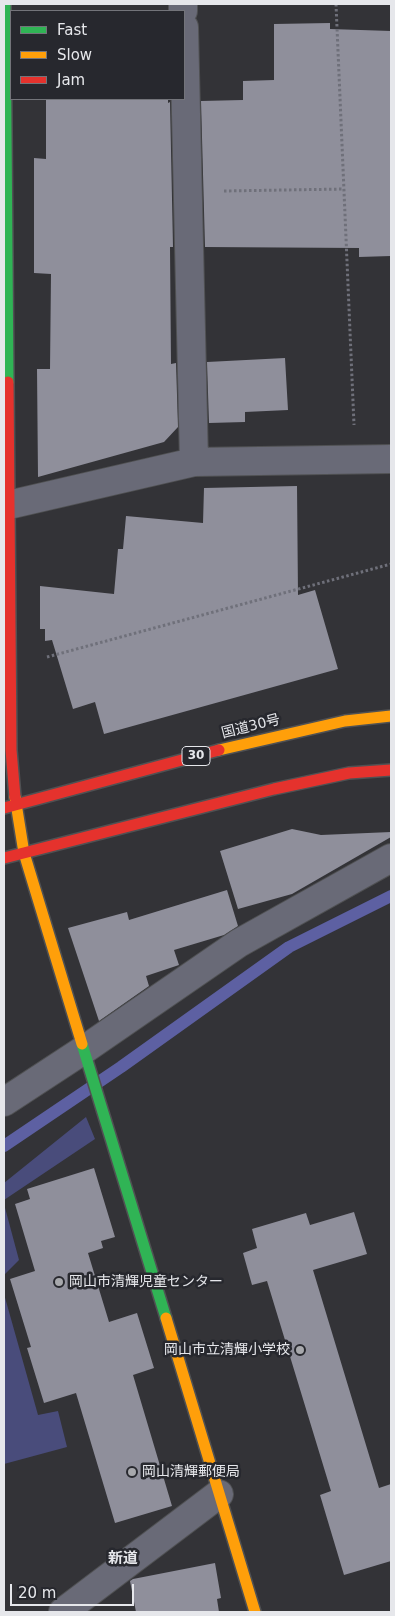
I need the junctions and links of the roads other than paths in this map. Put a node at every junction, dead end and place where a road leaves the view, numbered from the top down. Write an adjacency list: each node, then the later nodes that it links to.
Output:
1 (5, 4): 5 (main road)
2 (185, 68): 4 (street)
3 (391, 458): 4 (street)
4 (194, 462): 5 (street)
5 (6, 507): 8 (main road)
6 (391, 716): 8 (main road, 国道30号 / 30)
7 (391, 770): 10 (main road)
8 (16, 804): 9 (main road, 国道30号 / 30); 10 (main road)
9 (4, 808)
10 (24, 853): 11 (main road); 13 (main road)
11 (4, 858)
12 (391, 858): 13 (street)
13 (87, 1056): 14 (street); 15 (main road)
14 (4, 1102)
15 (219, 1494): 16 (street); 17 (main road)
16 (63, 1612)
17 (255, 1612)

